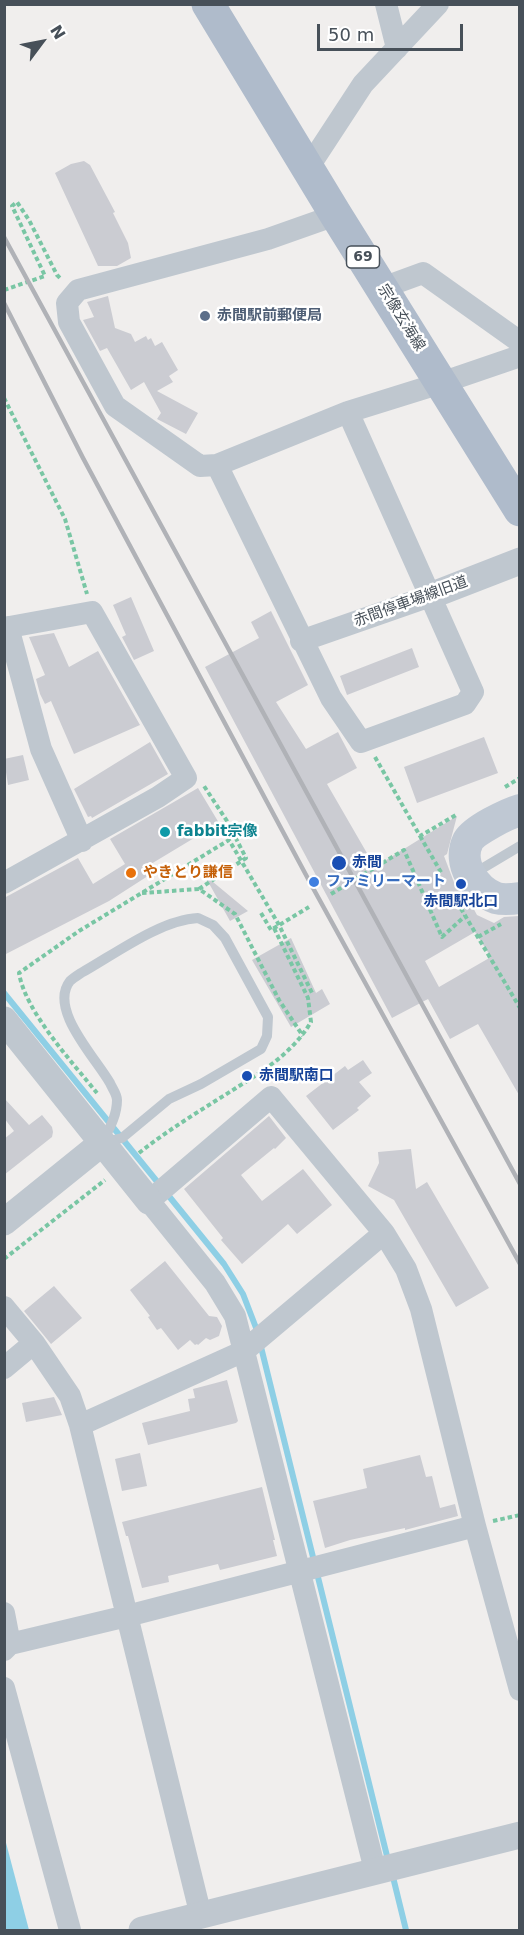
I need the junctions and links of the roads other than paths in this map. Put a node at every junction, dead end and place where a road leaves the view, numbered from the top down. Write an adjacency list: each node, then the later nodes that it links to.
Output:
1 (208, 4): 5 (main road, 宗像玄海線 / 69)
2 (386, 4): 4 (street)
3 (438, 4): 4 (street)
4 (396, 48): 5 (street)
5 (308, 168): 6 (main road, 宗像玄海線 / 69)
6 (336, 215): 7 (main road, 宗像玄海線 / 69); 12 (street)
7 (382, 288): 8 (street); 10 (main road, 宗像玄海線 / 69)
8 (519, 342)
9 (519, 356): 10 (street)
10 (441, 383): 11 (street); 13 (main road, 宗像玄海線 / 69)
11 (348, 412): 12 (street); 15 (street)
12 (217, 465): 17 (street)
13 (519, 510)
14 (519, 561): 15 (street, 赤間停車場線旧道)
15 (430, 596): 17 (street, 赤間停車場線旧道); 17 (street)
16 (6, 628): 19 (street); 19 (street)
17 (302, 641)
18 (509, 800): 21 (main road)
19 (82, 841): 22 (street)
20 (519, 846): 21 (lane)
21 (455, 882): 23 (main road)
22 (4, 883)
23 (519, 898)
24 (4, 1020): 25 (street)
25 (102, 1143): 25 (lane); 26 (street); 27 (street)
26 (149, 1201): 28 (street); 31 (street)
27 (4, 1222)
28 (384, 1233): 31 (street); 34 (street)
29 (4, 1307): 30 (street)
30 (34, 1343): 32 (street); 33 (street)
31 (244, 1351): 33 (street); 35 (street)
32 (4, 1368)
33 (80, 1425): 37 (street)
34 (475, 1526): 35 (street); 40 (street)
35 (299, 1572): 37 (street); 42 (street)
36 (4, 1612): 38 (street)
37 (127, 1616): 38 (street); 43 (street)
38 (7, 1647)
39 (4, 1688): 44 (street)
40 (519, 1690)
41 (519, 1835): 42 (street)
42 (375, 1870): 43 (street)
43 (201, 1916): 45 (street)
44 (70, 1930)
45 (142, 1930)

